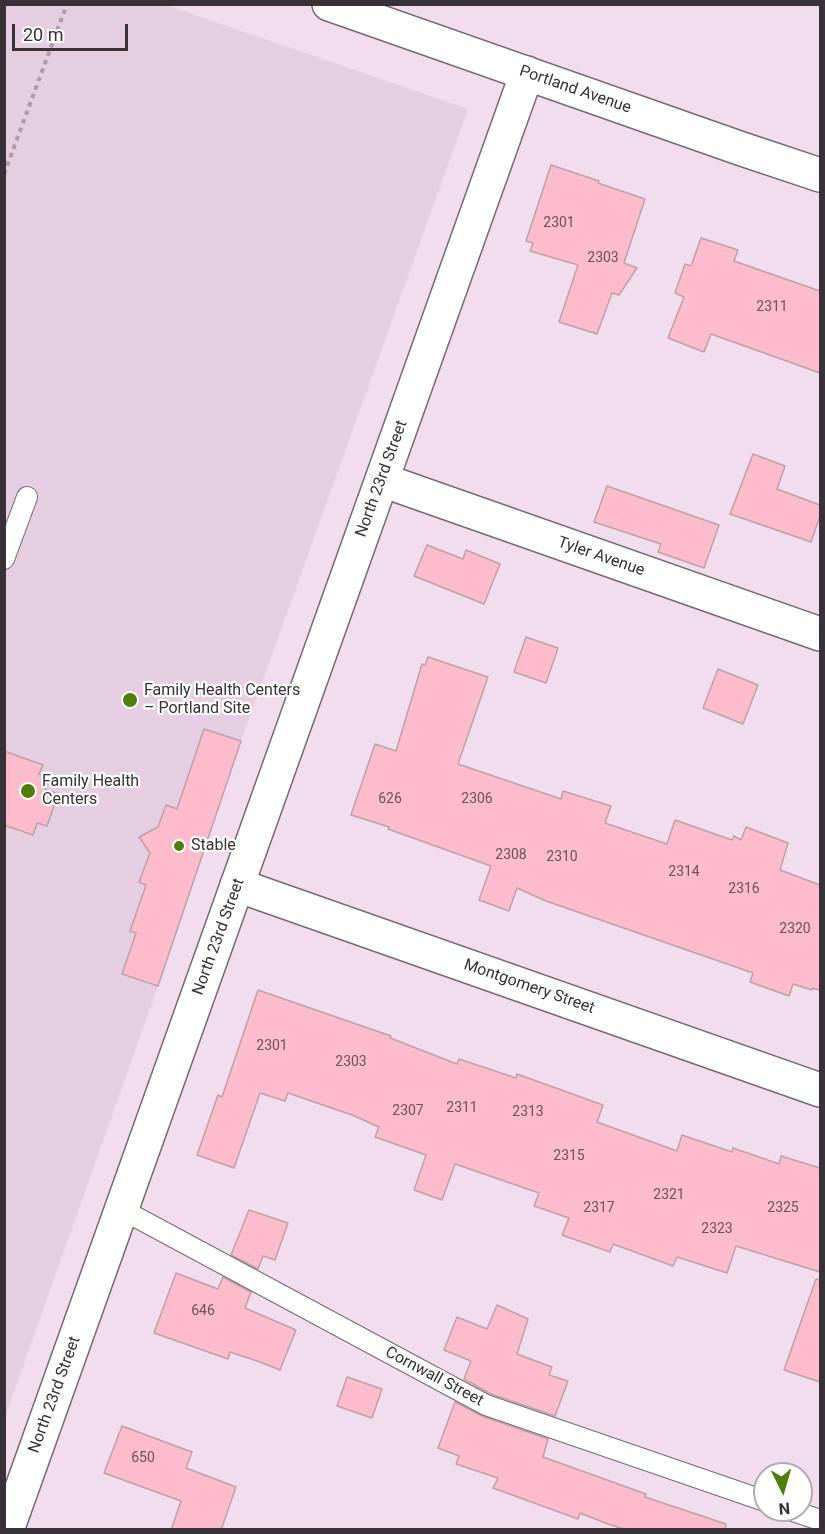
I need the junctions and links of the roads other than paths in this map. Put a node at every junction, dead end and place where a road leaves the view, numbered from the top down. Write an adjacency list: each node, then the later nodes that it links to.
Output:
1 (329, 4): 2 (street, Portland Avenue)
2 (527, 74): 3 (street, Portland Avenue); 4 (street, North 23rd Street)
3 (820, 175)
4 (381, 480): 7 (street, Tyler Avenue); 8 (street, North 23rd Street)
5 (27, 496): 6 (lane)
6 (4, 559)
7 (820, 634)
8 (237, 885): 9 (street, Montgomery Street); 10 (street, North 23rd Street)
9 (820, 1090)
10 (121, 1209): 11 (lane, Cornwall Street); 12 (street, North 23rd Street)
11 (753, 1497)
12 (7, 1530)

